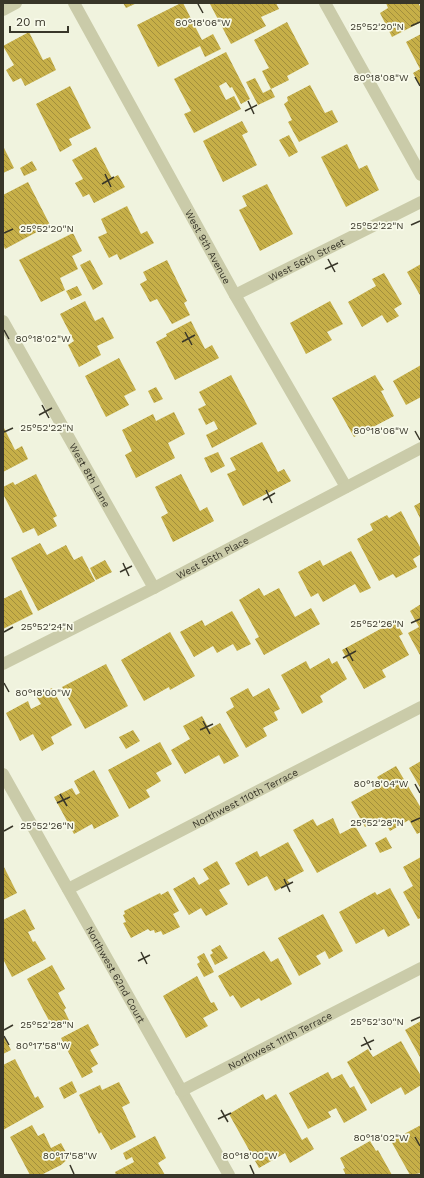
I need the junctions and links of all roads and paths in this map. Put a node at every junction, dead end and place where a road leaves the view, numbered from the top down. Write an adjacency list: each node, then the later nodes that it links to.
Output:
1 (16, 3): 4 (street)
2 (74, 3): 7 (street, West 9th Avenue)
3 (325, 3): 5 (street)
4 (3, 10)
5 (421, 175)
6 (421, 202): 7 (street, West 56th Street)
7 (235, 295): 10 (street, West 9th Avenue)
8 (3, 321): 11 (street, West 8th Lane)
9 (421, 448): 10 (street, West 56th Place)
10 (346, 487): 11 (street, West 56th Place)
11 (154, 588): 12 (street, West 56th Place)
12 (3, 664)
13 (421, 707): 15 (street, Northwest 110th Terrace)
14 (3, 774): 15 (street, Northwest 62nd Court)
15 (68, 889): 17 (street, Northwest 62nd Court)
16 (421, 968): 17 (street, Northwest 111th Terrace)
17 (181, 1091): 18 (street, Northwest 62nd Court)
18 (229, 1175)

